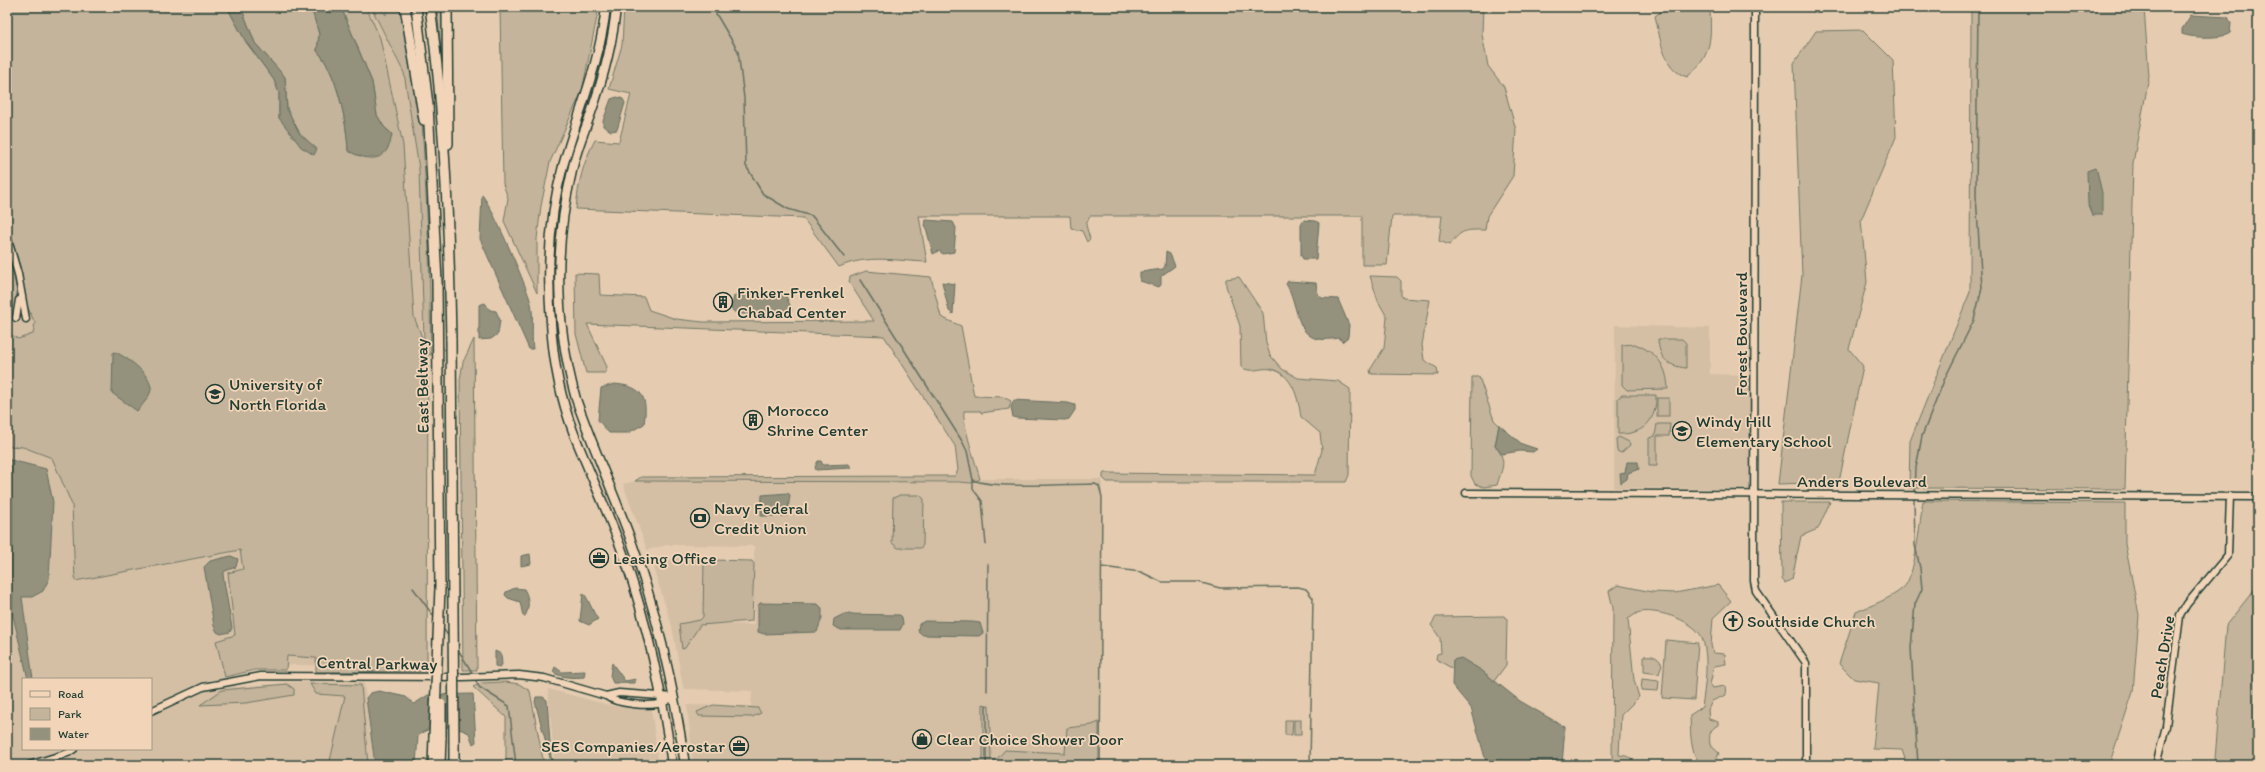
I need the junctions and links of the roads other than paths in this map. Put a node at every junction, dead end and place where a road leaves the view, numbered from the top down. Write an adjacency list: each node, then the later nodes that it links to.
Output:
1 (405, 7): 8 (highway)
2 (416, 7): 8 (highway, East Beltway)
3 (430, 7): 10 (highway, East Beltway)
4 (447, 7): 10 (highway)
5 (606, 7): 18 (main road)
6 (616, 7): 20 (main road)
7 (1754, 7): 15 (street, Forest Boulevard)
8 (432, 172): 23 (highway, East Beltway, bridge)
9 (7, 236): 11 (street)
10 (450, 272): 28 (highway, East Beltway, bridge)
11 (20, 292): 12 (street); 13 (street)
12 (16, 318)
13 (26, 319)
14 (1466, 493): 15 (street, Anders Boulevard)
15 (1755, 495): 16 (street, Anders Boulevard); 31 (street, Forest Boulevard)
16 (2230, 496): 17 (street, Anders Boulevard); 32 (street, Peach Drive)
17 (2258, 497)
18 (660, 694): 19 (street, Central Parkway); 20 (street, Central Parkway); 21 (main road)
19 (606, 696): 21 (street, Central Parkway); 22 (street, Central Parkway)
20 (673, 697): 21 (street); 30 (main road)
21 (662, 704): 29 (main road)
22 (152, 711)
23 (437, 737): 26 (highway); 27 (highway)
24 (72, 750): 25 (street)
25 (29, 765)
26 (433, 765)
27 (440, 765)
28 (454, 765)
29 (672, 765)
30 (685, 765)
31 (1806, 765)
32 (2156, 765)

